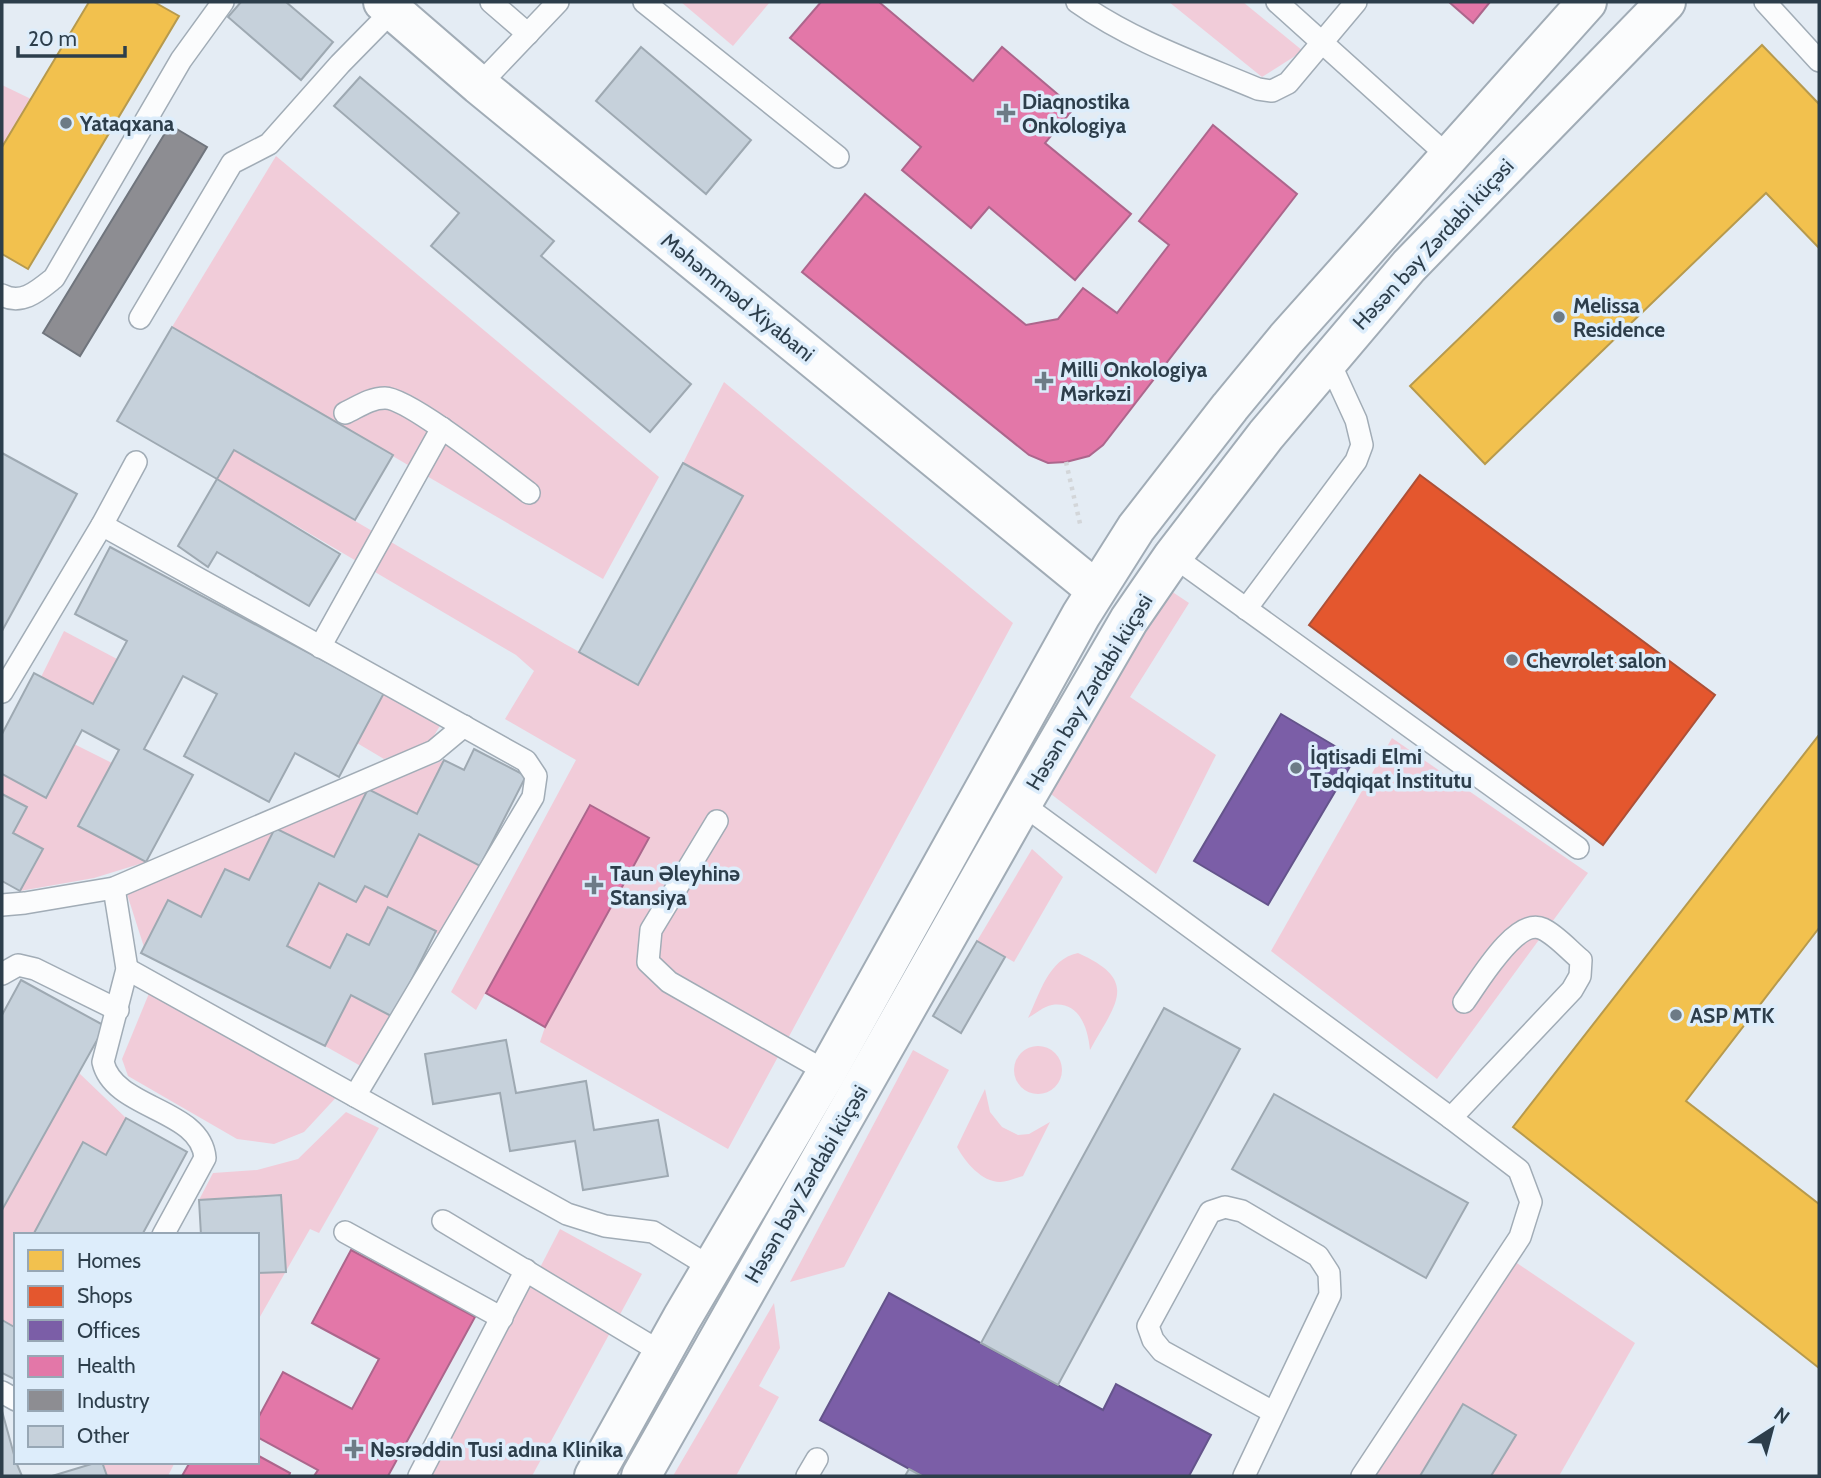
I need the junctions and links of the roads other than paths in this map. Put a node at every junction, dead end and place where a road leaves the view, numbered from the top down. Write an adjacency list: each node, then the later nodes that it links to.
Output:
1 (223, 2): 18 (lane)
2 (491, 2): 12 (lane)
3 (558, 2): 12 (lane)
4 (644, 2): 17 (lane)
5 (1077, 2): 13 (lane)
6 (1277, 2): 13 (lane)
7 (1356, 2): 13 (lane)
8 (1587, 2): 16 (main road, Həsən bəy Zərdabi küçəsi)
9 (1667, 2): 20 (main road, Həsən bəy Zərdabi küçəsi)
10 (1765, 2): 14 (lane)
11 (388, 6): 15 (main road, Məhəmməd Xiyabani); 19 (lane)
12 (528, 34): 15 (lane)
13 (1323, 42): 16 (lane)
14 (1819, 61)
15 (479, 85): 27 (main road, Məhəmməd Xiyabani)
16 (1448, 156): 27 (main road, Həsən bəy Zərdabi küçəsi)
17 (838, 157)
18 (2, 295)
19 (140, 318)
20 (1328, 359): 26 (main road, Həsən bəy Zərdabi küçəsi); 28 (lane)
21 (345, 413): 22 (lane)
22 (442, 428): 24 (lane); 29 (lane)
23 (136, 462): 25 (lane)
24 (529, 493)
25 (102, 526): 29 (lane); 30 (lane)
26 (1173, 556): 28 (lane); 32 (main road, Həsən bəy Zərdabi küçəsi)
27 (1096, 590): 41 (main road, Həsən bəy Zərdabi küçəsi)
28 (1245, 609): 34 (lane)
29 (320, 647): 31 (lane)
30 (2, 692)
31 (464, 726): 35 (lane); 42 (lane)
32 (1022, 804): 43 (lane); 54 (main road, Həsən bəy Zərdabi küçəsi)
33 (717, 821): 41 (lane)
34 (1578, 848)
35 (114, 888): 36 (lane); 37 (lane)
36 (2, 905)
37 (127, 969): 40 (lane); 42 (lane)
38 (2, 974): 40 (lane)
39 (1464, 1002): 43 (lane)
40 (118, 1010): 46 (lane)
41 (827, 1072): 47 (main road, Həsən bəy Zərdabi küçəsi)
42 (355, 1096): 47 (lane)
43 (1451, 1118): 56 (lane)
44 (443, 1221): 48 (lane)
45 (345, 1232): 49 (lane)
46 (164, 1233)
47 (712, 1268): 50 (main road, Həsən bəy Zərdabi küçəsi)
48 (526, 1270): 49 (lane); 50 (lane)
49 (502, 1318): 52 (lane)
50 (664, 1354): 53 (main road, Həsən bəy Zərdabi küçəsi)
51 (1273, 1412): 51 (lane); 55 (lane)
52 (419, 1476)
53 (594, 1476)
54 (641, 1476)
55 (1244, 1476)
56 (1362, 1476)

